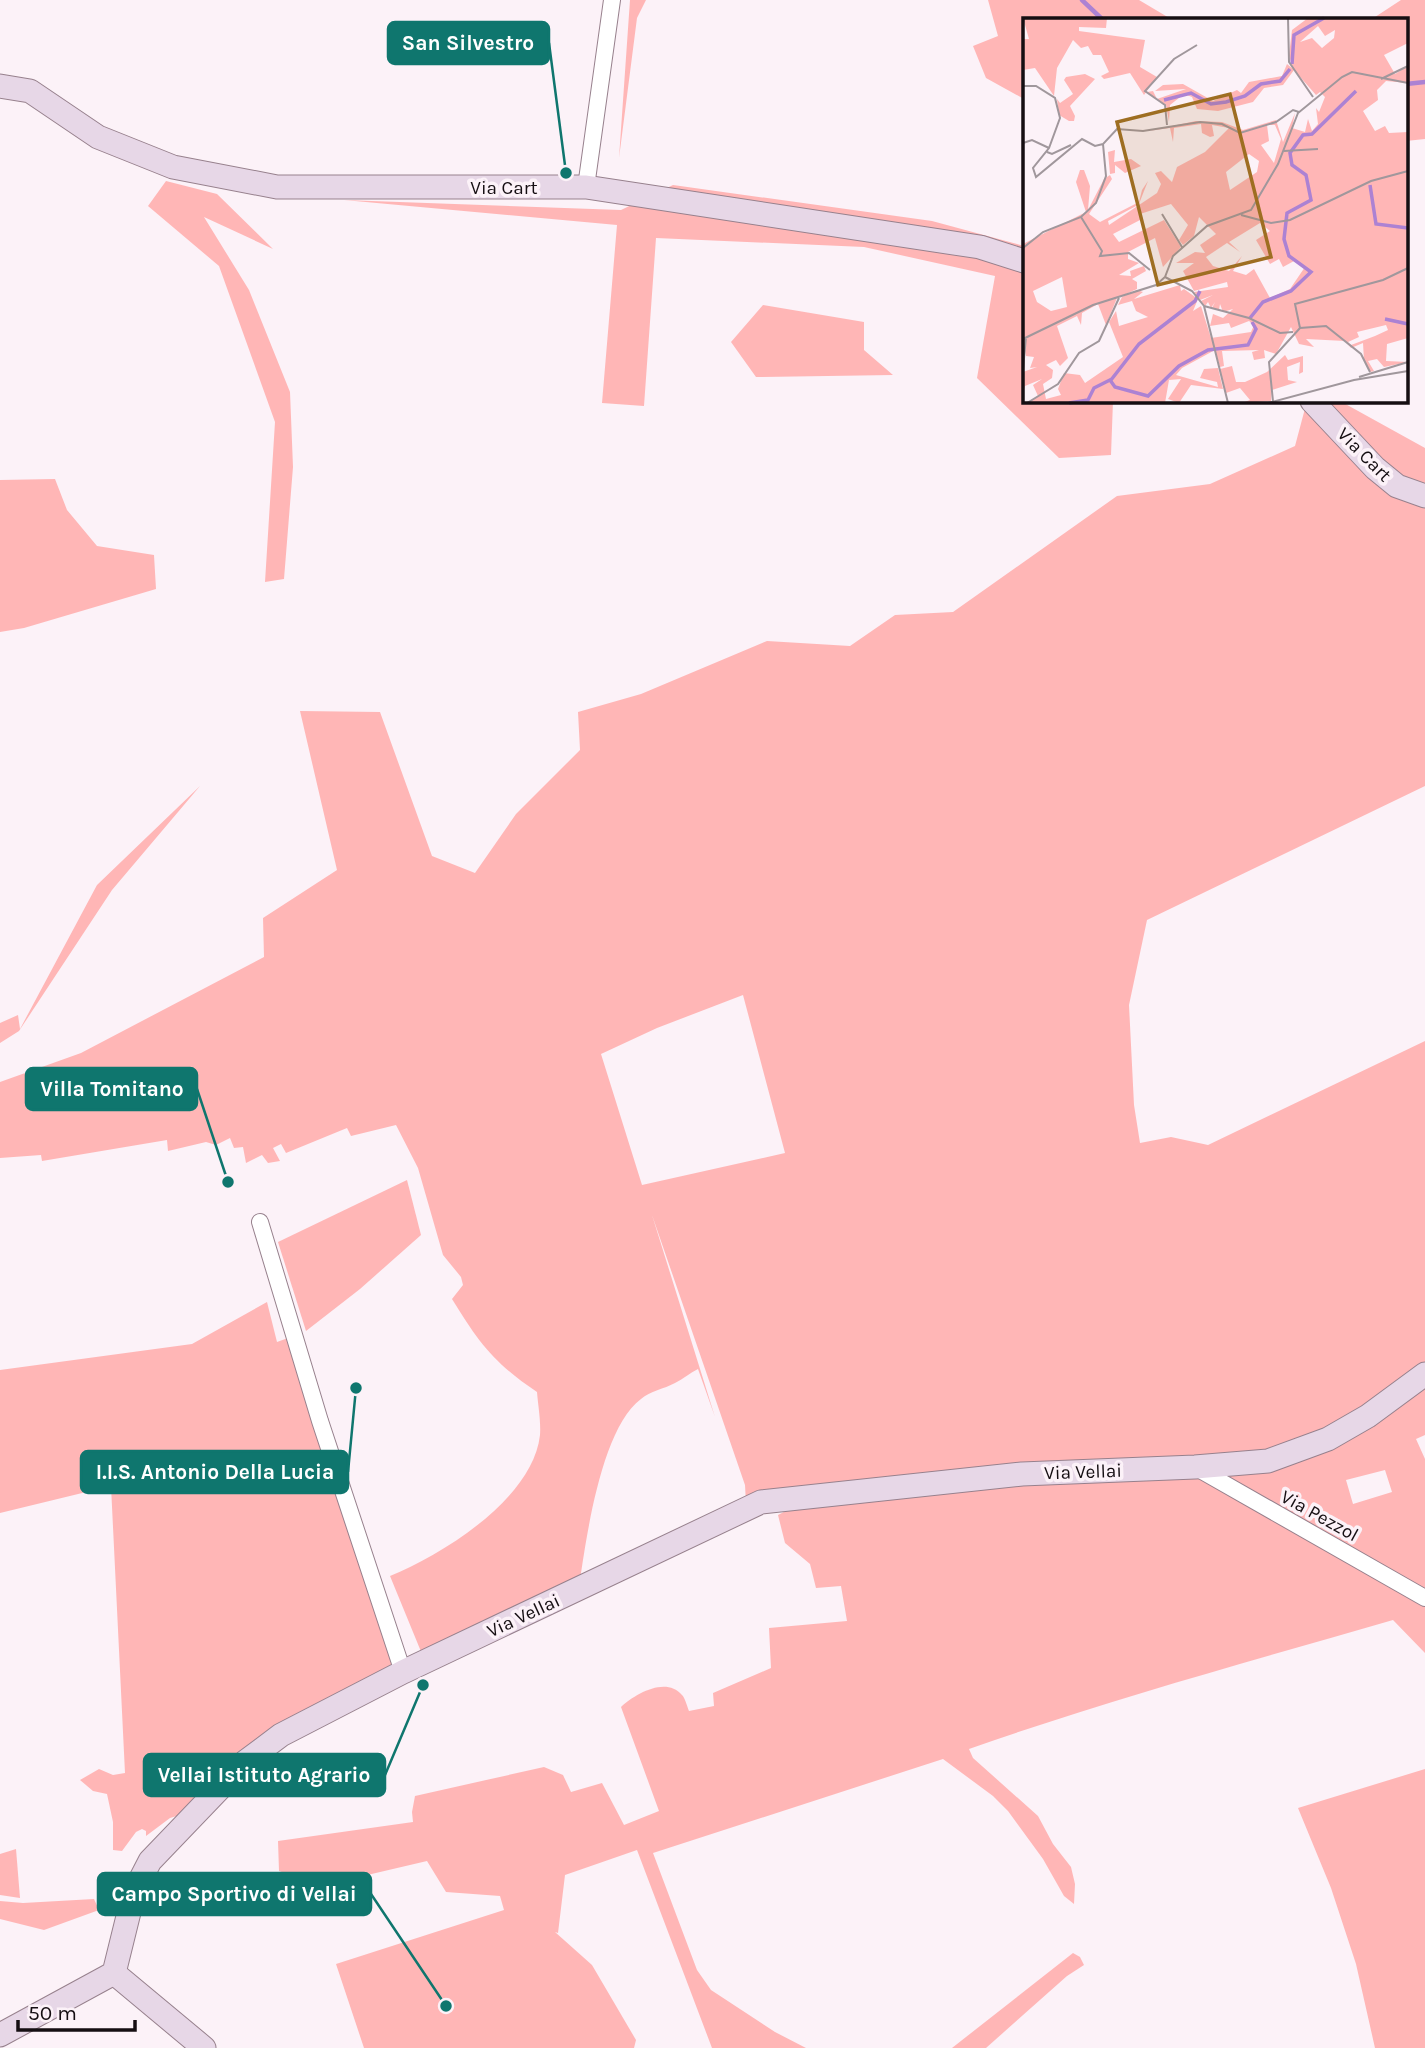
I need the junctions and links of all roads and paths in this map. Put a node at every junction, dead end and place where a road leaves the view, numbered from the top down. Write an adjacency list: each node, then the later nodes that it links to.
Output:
1 (612, 0): 3 (street)
2 (0, 86): 3 (street, Via Cart)
3 (586, 187): 4 (street, Via Cart)
4 (1023, 261)
5 (1313, 402): 6 (street, Via Cart)
6 (1425, 496)
7 (260, 1222): 11 (street)
8 (1425, 1374): 9 (street, Via Vellai)
9 (1195, 1467): 10 (street, Via Pezzol); 11 (street, Via Vellai)
10 (1425, 1598)
11 (403, 1672): 12 (street, Via Vellai)
12 (114, 1973): 13 (street); 14 (street)
13 (0, 2035)
14 (204, 2048)

